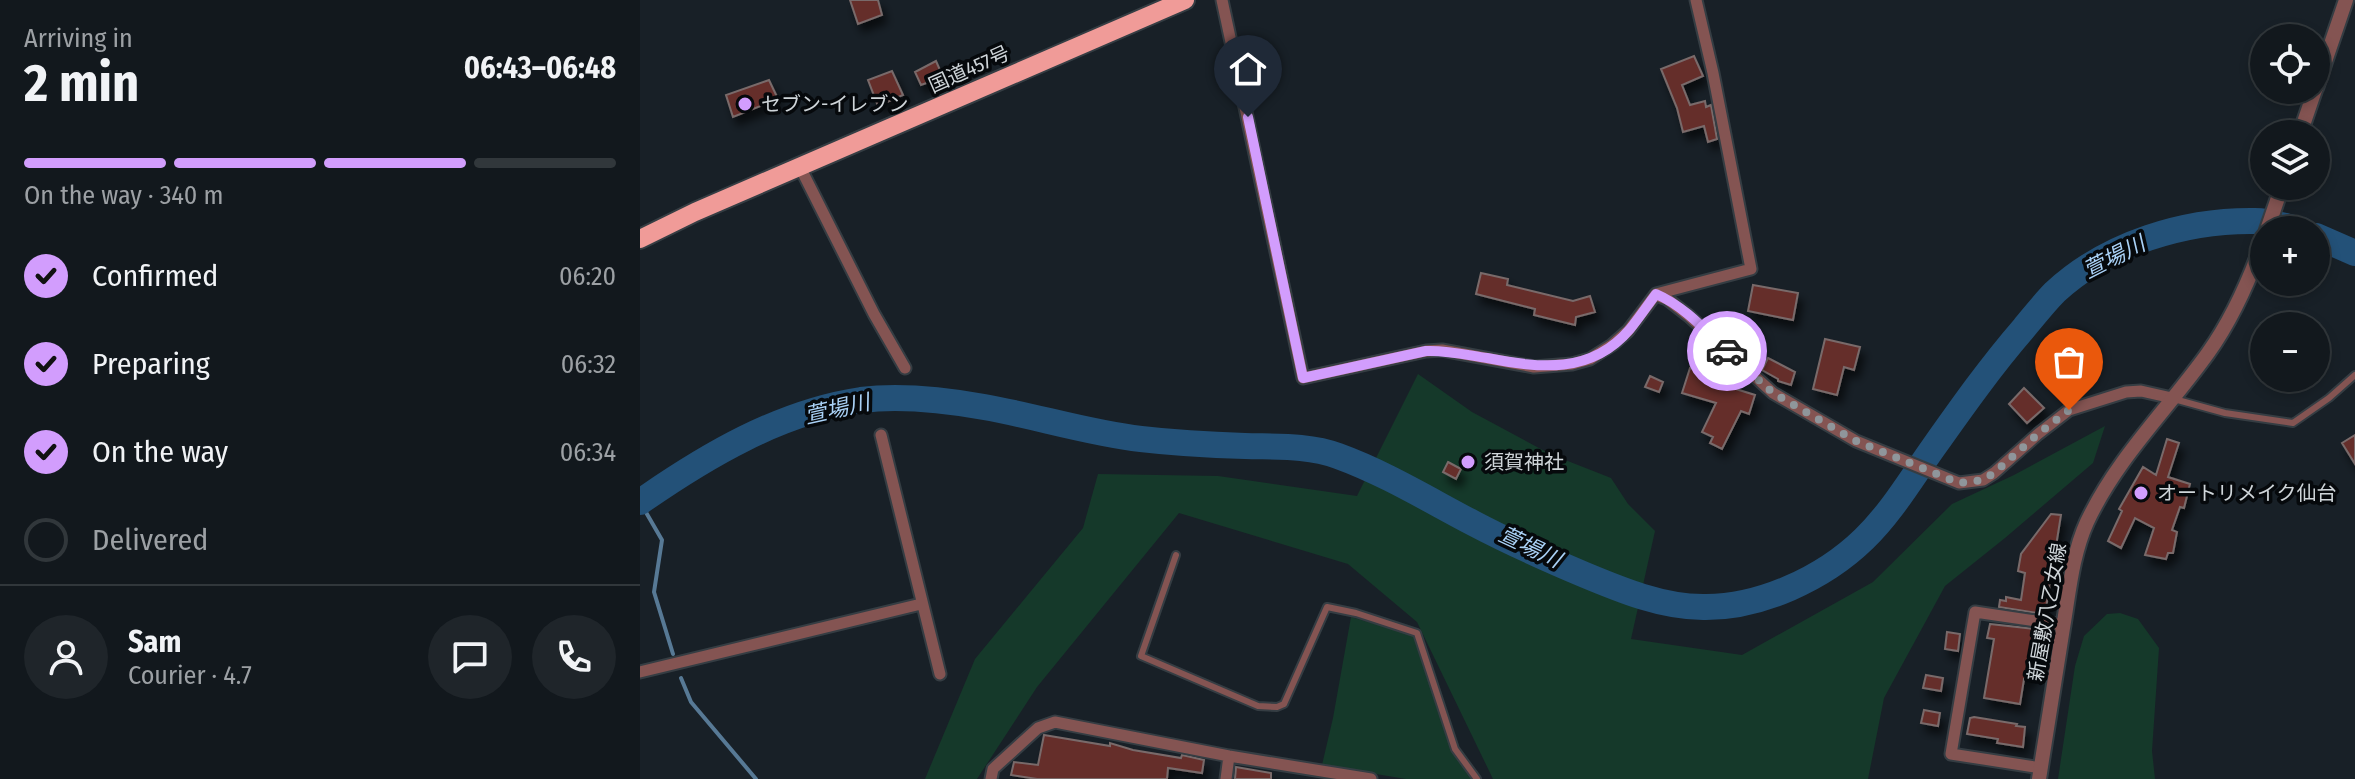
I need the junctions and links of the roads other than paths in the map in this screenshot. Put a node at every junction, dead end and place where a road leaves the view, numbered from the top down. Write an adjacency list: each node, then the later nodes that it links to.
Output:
1 (1185, 0): 6 (highway, 国道457号)
2 (1222, 0): 9 (street)
3 (1696, 0): 9 (street)
4 (2346, 0): 5 (street)
5 (2330, 47)
6 (800, 167): 7 (highway, 国道457号); 10 (street)
7 (640, 239)
8 (2250, 274): 12 (street, 新屋敷八乙女線)
9 (1656, 294): 12 (street)
10 (905, 368)
11 (2355, 375): 12 (lane)
12 (2172, 398): 16 (street, 新屋敷八乙女線)
13 (881, 435): 15 (street)
14 (1176, 555): 24 (lane)
15 (921, 604): 17 (street); 18 (street)
16 (2063, 625): 20 (street, 新屋敷八乙女線); 20 (street)
17 (640, 672)
18 (940, 674)
19 (1229, 756): 21 (street); 22 (street); 23 (street)
20 (2040, 773)
21 (991, 779)
22 (1226, 779)
23 (1371, 779)
24 (1477, 779)

